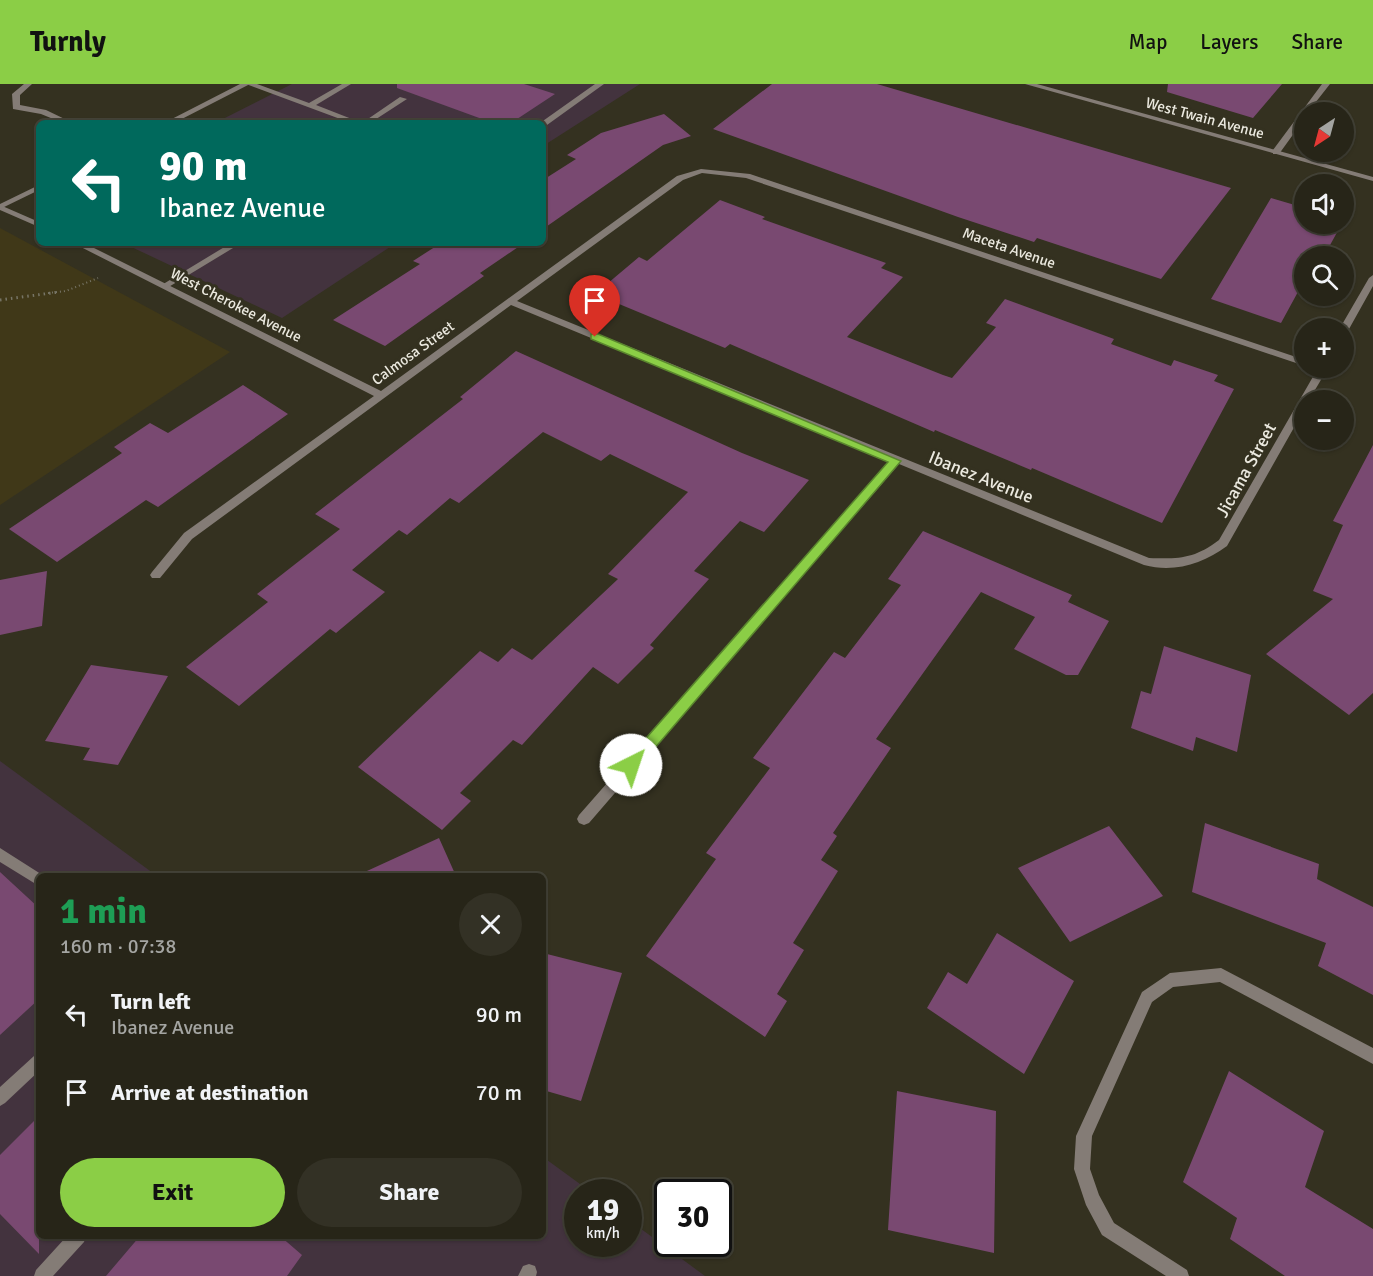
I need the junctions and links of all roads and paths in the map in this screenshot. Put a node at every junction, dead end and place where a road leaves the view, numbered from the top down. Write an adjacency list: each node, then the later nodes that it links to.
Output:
1 (28, 84): 12 (street)
2 (248, 84): 11 (street); 13 (street)
3 (347, 84): 11 (street)
4 (584, 84): 7 (street)
5 (1029, 84): 8 (street, West Twain Avenue)
6 (1326, 84): 10 (street)
7 (598, 86): 16 (street)
8 (1045, 86): 18 (street, West Twain Avenue)
9 (403, 99): 15 (street)
10 (1313, 102)
11 (311, 105): 14 (street)
12 (62, 120)
13 (174, 120)
14 (350, 120)
15 (370, 120)
16 (546, 122)
17 (1294, 128): 18 (street)
18 (1276, 152): 20 (street, West Twain Avenue)
19 (702, 171): 30 (street, Calmosa Street); 32 (street, Maceta Avenue)
20 (1373, 179)
21 (36, 189): 22 (street)
22 (0, 207): 23 (street)
23 (36, 224)
24 (83, 246): 26 (street, West Cherokee Avenue)
25 (232, 246): 28 (street)
26 (125, 266): 28 (street, West Cherokee Avenue); 29 (path)
27 (1373, 278): 31 (street)
28 (165, 286): 34 (street, West Cherokee Avenue)
29 (0, 300)
30 (509, 301): 34 (street, Calmosa Street); 35 (street, Ibanez Avenue)
31 (1351, 318)
32 (1294, 359)
33 (1315, 378): 36 (street, Jicama Street)
34 (381, 395): 37 (street, Calmosa Street)
35 (896, 461): 36 (street, Ibanez Avenue); 38 (street)
36 (1176, 563)
37 (156, 575)
38 (584, 819)
39 (0, 854): 40 (street)
40 (36, 878)
41 (1373, 1056): 46 (street)
42 (36, 1064): 43 (street)
43 (0, 1098)
44 (75, 1239): 45 (street)
45 (42, 1276)
46 (1181, 1276)

